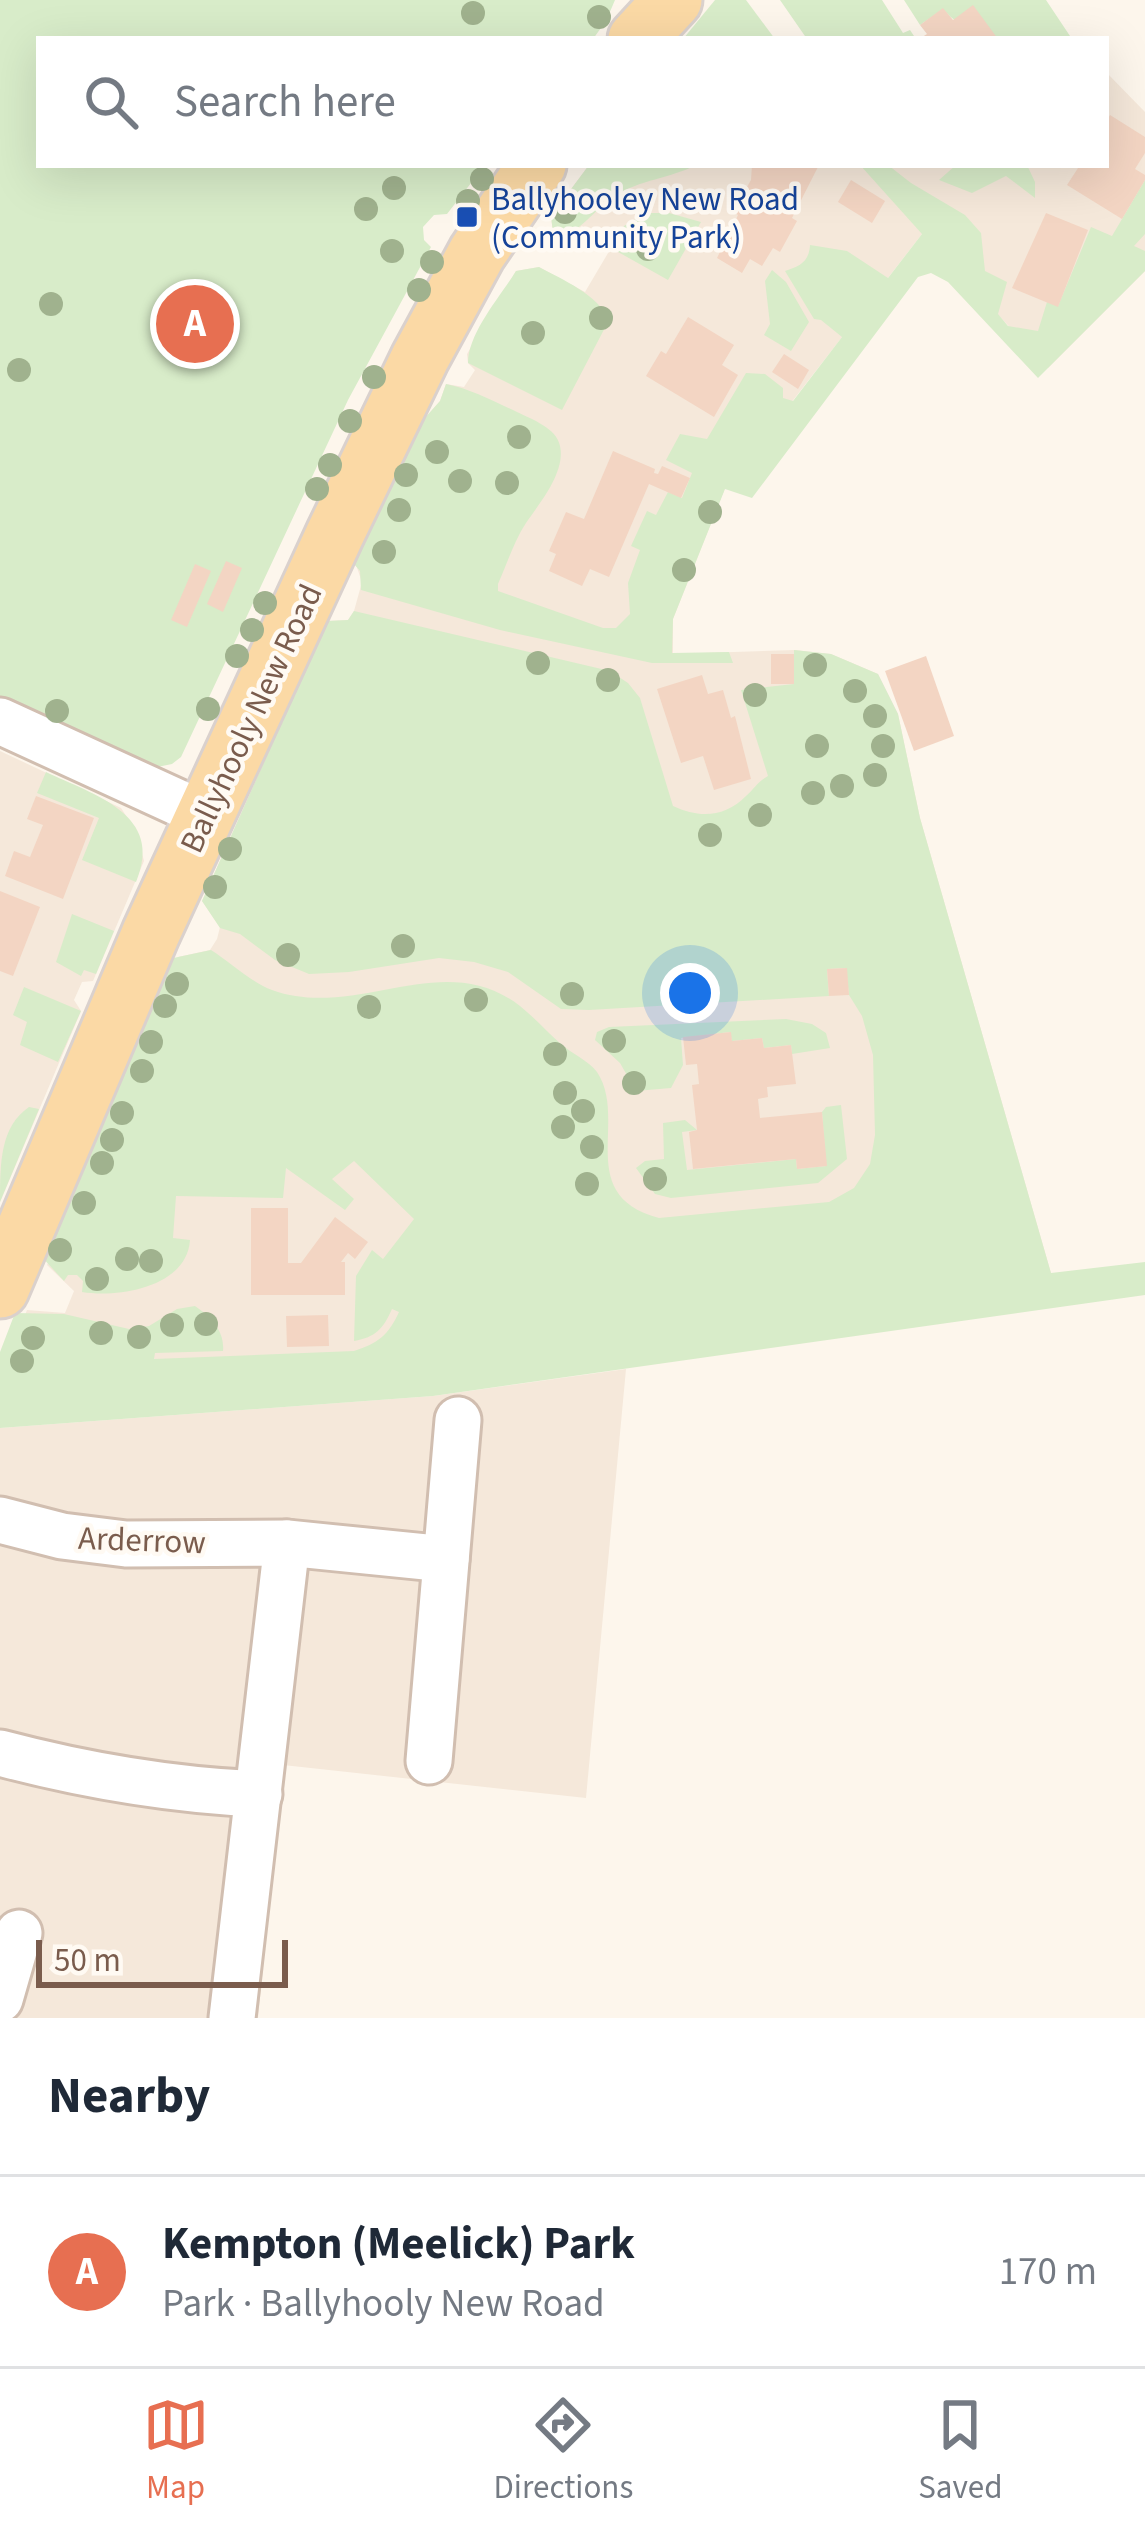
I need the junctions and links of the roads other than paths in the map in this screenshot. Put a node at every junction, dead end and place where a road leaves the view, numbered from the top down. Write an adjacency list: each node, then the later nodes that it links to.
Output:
1 (673, 0): 2 (main road)
2 (640, 36)
3 (535, 168): 5 (main road, Ballyhooly New Road)
4 (0, 721): 5 (street)
5 (206, 815): 6 (main road, Ballyhooly New Road)
6 (0, 1289)
7 (458, 1420): 10 (street)
8 (0, 1520): 9 (street, Arderrow)
9 (286, 1543): 10 (street, Arderrow); 13 (street)
10 (446, 1559): 12 (street)
11 (0, 1754): 13 (street)
12 (429, 1761)
13 (259, 1794): 16 (street)
14 (19, 1934): 15 (street)
15 (0, 1999)
16 (232, 2018)

